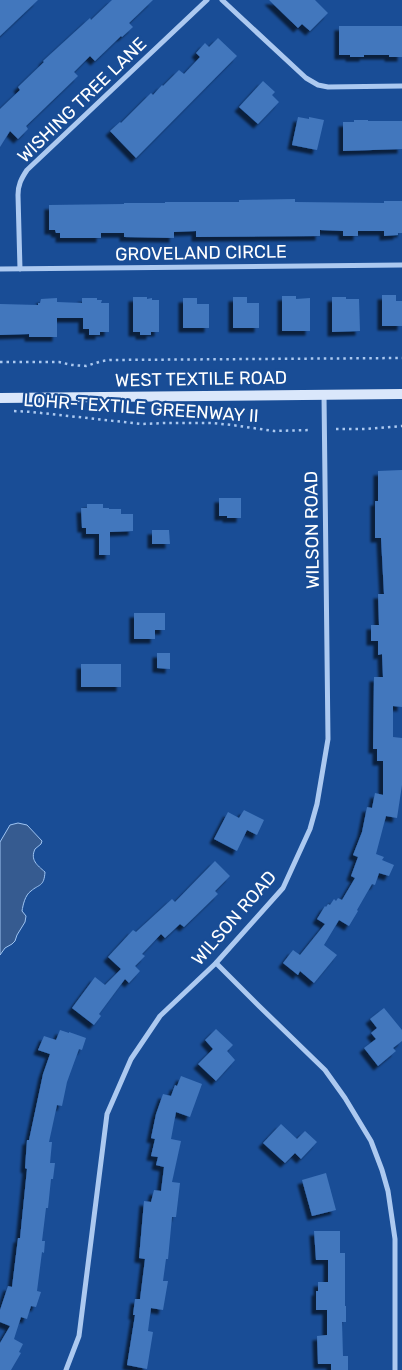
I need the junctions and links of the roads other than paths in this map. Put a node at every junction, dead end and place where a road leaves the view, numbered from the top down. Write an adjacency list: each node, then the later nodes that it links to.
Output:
1 (207, 0): 5 (street, WISHING TREE LANE)
2 (222, 0): 3 (street)
3 (402, 86)
4 (402, 265): 5 (street, GROVELAND CIRCLE)
5 (20, 268): 6 (street, GROVELAND CIRCLE)
6 (0, 269)
7 (324, 394): 8 (main road, WEST TEXTILE ROAD); 9 (main road, WEST TEXTILE ROAD); 10 (street, WILSON ROAD)
8 (402, 394)
9 (0, 398)
10 (216, 963): 11 (street, WILSON ROAD); 12 (street)
11 (66, 1370)
12 (395, 1370)

